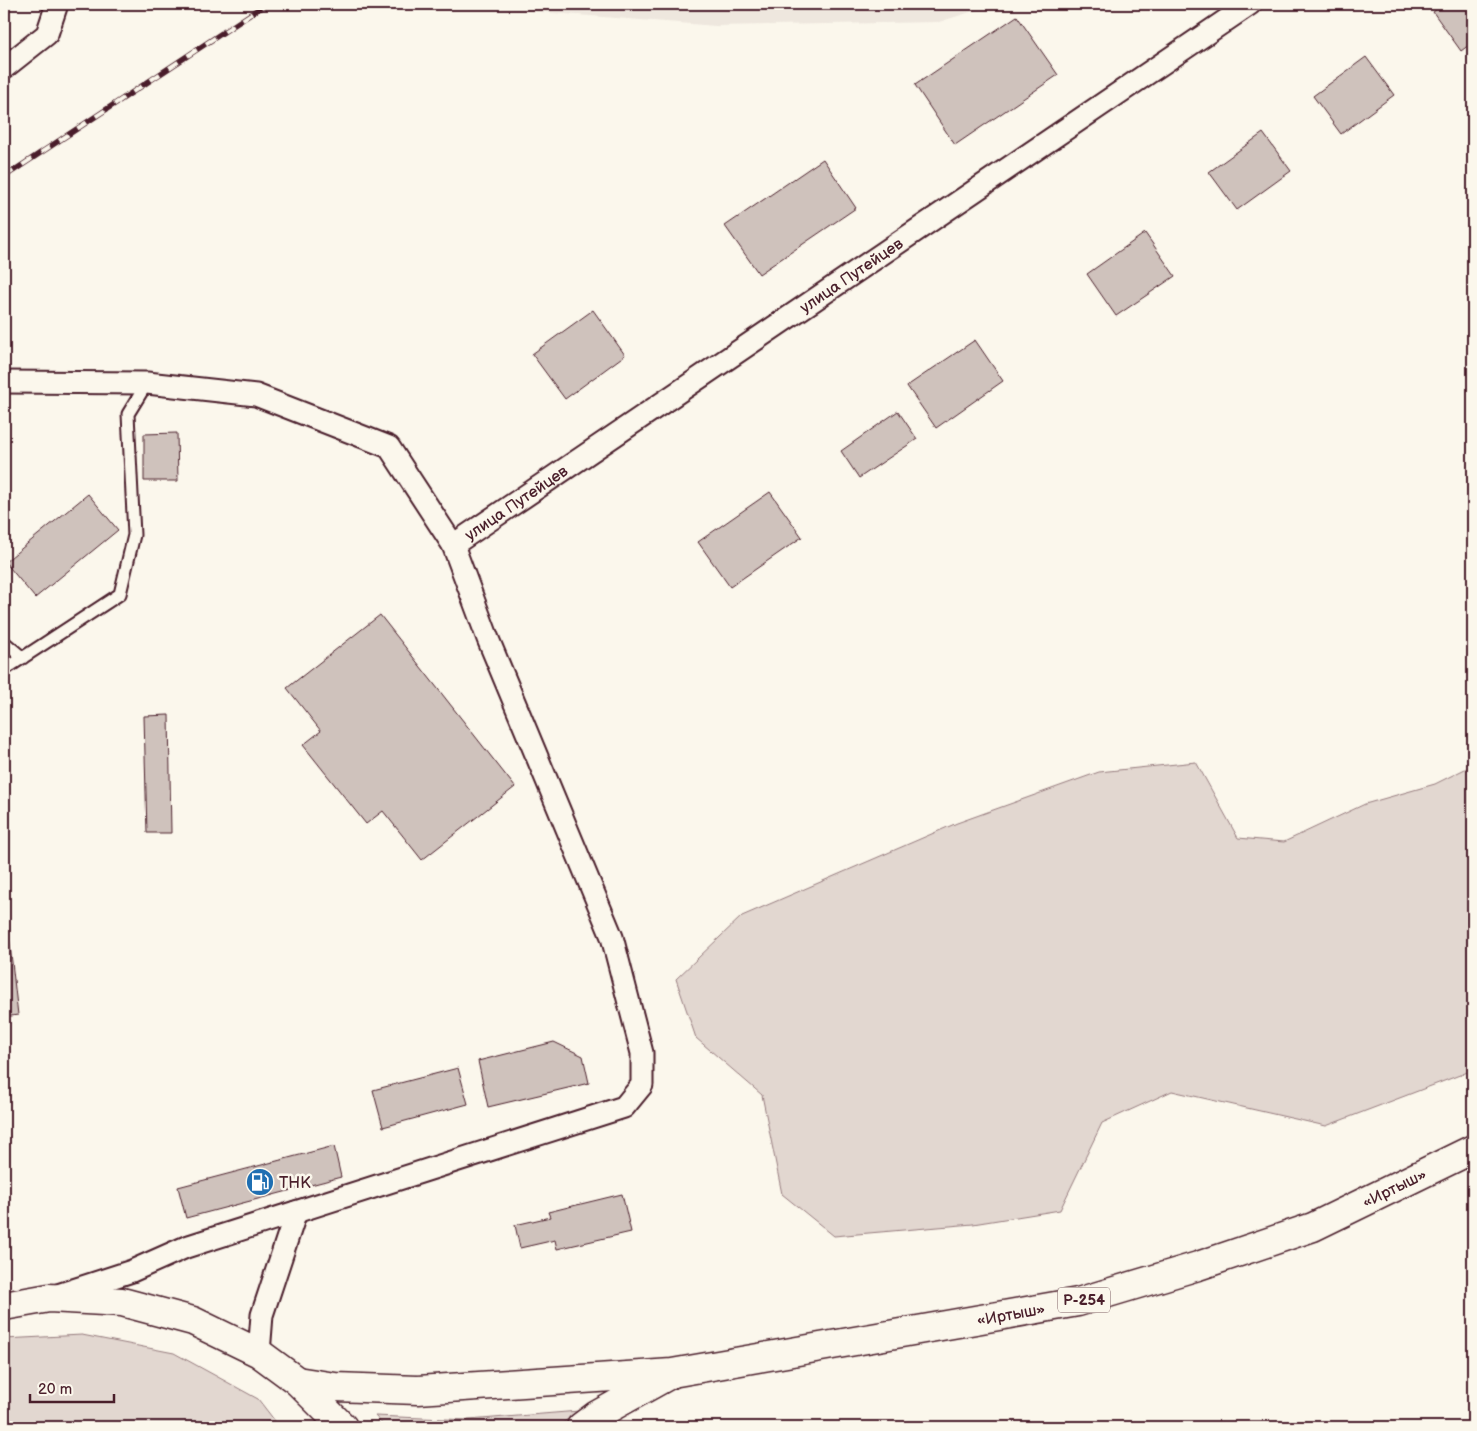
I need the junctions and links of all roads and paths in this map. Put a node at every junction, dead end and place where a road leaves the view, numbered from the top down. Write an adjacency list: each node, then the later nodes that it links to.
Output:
1 (57, 4): 3 (street)
2 (1250, 4): 6 (street, улица Путейцев)
3 (4, 68)
4 (4, 382): 5 (street)
5 (147, 383): 6 (street); 8 (lane)
6 (453, 545): 11 (street)
7 (4, 642): 8 (lane)
8 (22, 658): 9 (lane)
9 (4, 670)
10 (1473, 1149): 15 (highway, «Иртыш» / Р-254)
11 (296, 1212): 12 (street); 14 (street)
12 (48, 1298): 13 (highway); 14 (highway)
13 (4, 1306)
14 (259, 1354): 16 (highway)
15 (672, 1373): 16 (highway); 18 (highway)
16 (297, 1381): 17 (highway)
17 (342, 1427)
18 (581, 1427)

